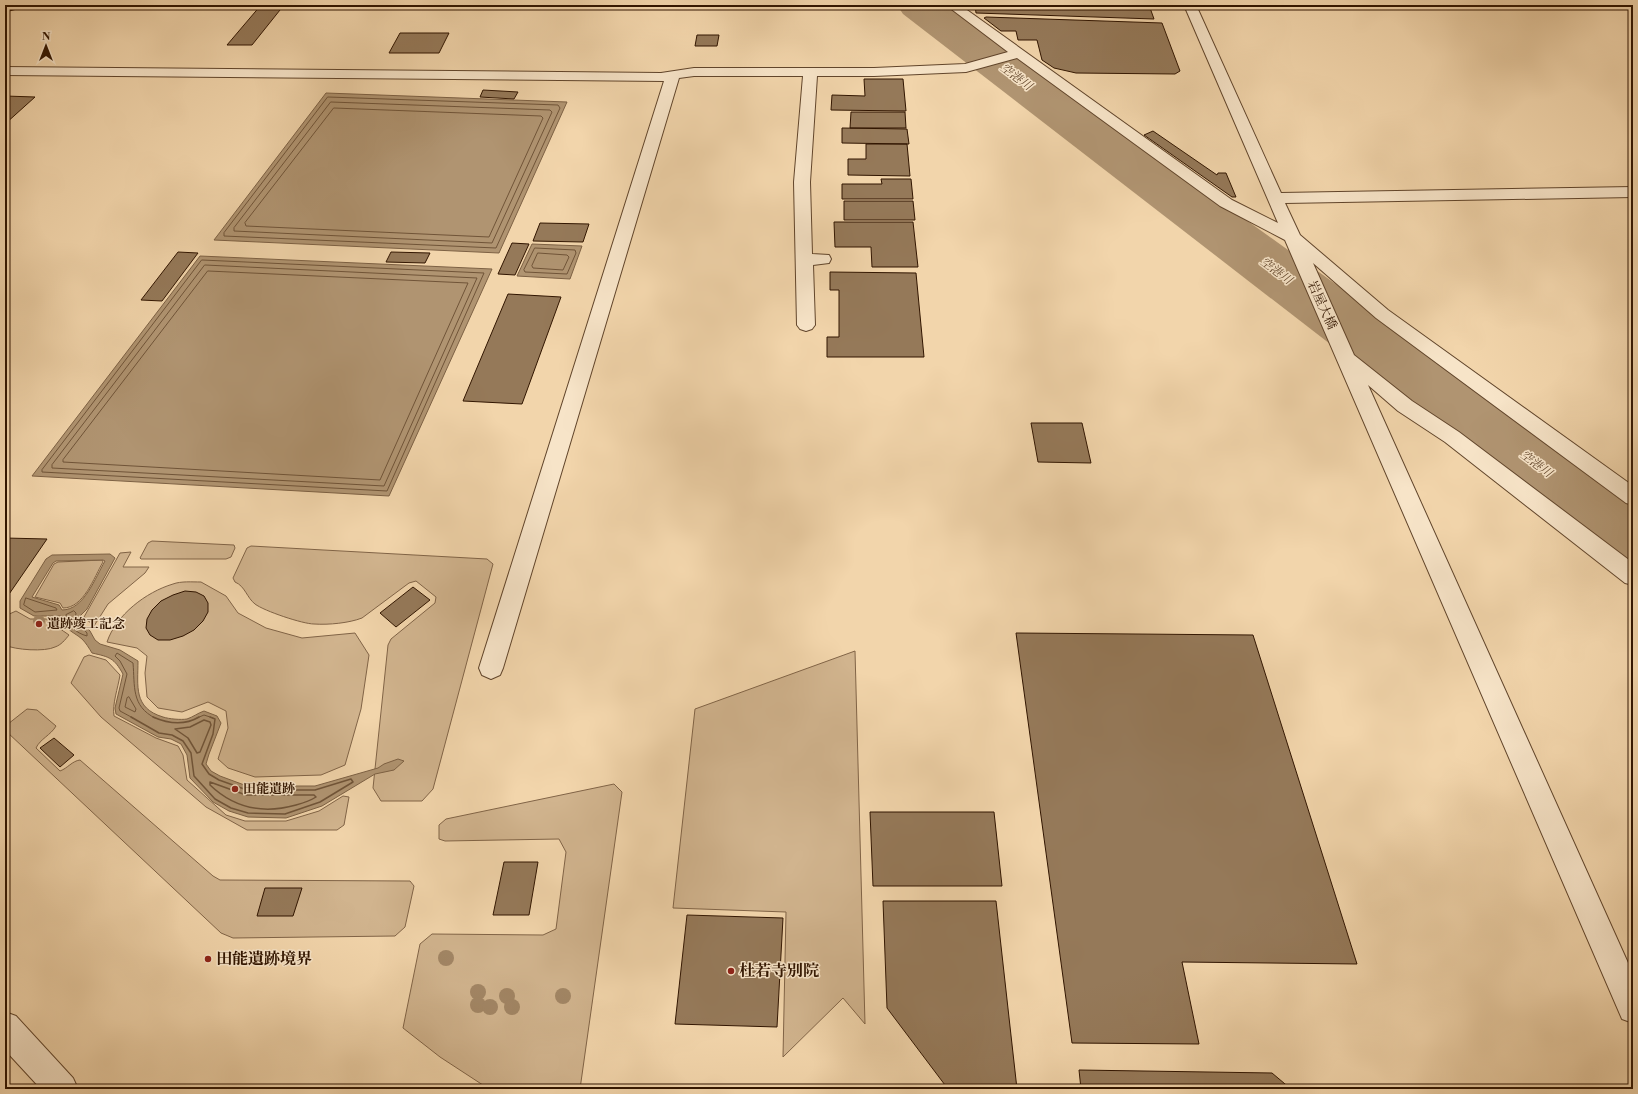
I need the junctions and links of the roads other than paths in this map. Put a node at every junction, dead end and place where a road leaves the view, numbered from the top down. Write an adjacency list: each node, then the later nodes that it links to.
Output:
1 (952, 5): 3 (street)
2 (1190, 5): 8 (street, 岩屋大橋)
3 (1015, 55): 5 (street); 9 (street)
4 (5, 71): 6 (street)
5 (810, 72): 6 (street); 11 (street)
6 (673, 75): 16 (street)
7 (1633, 192): 8 (street)
8 (1274, 198): 9 (street, 岩屋大橋)
9 (1290, 236): 13 (street, 岩屋大橋); 14 (street)
10 (823, 259): 11 (street)
11 (803, 260): 12 (street)
12 (806, 325)
13 (1346, 356): 15 (street); 17 (street, 岩屋大橋)
14 (1633, 497)
15 (1633, 576)
16 (491, 668)
17 (1633, 1008)
18 (5, 1027): 19 (street)
19 (62, 1089)

